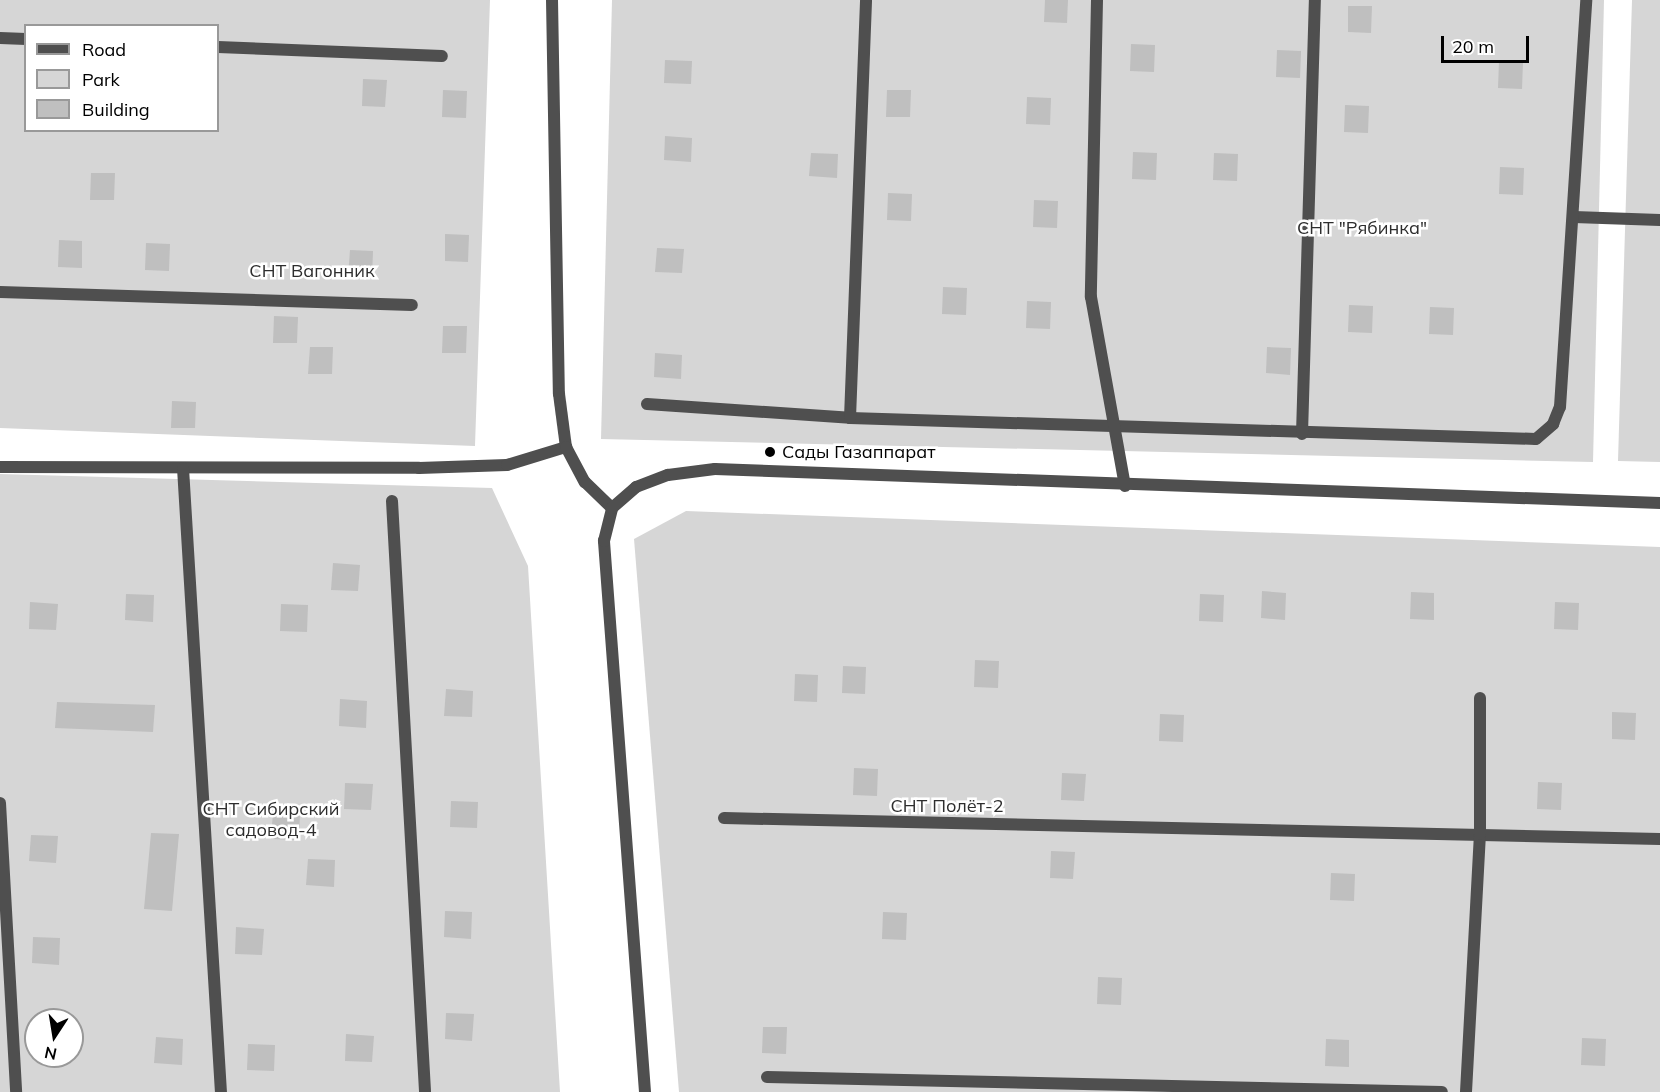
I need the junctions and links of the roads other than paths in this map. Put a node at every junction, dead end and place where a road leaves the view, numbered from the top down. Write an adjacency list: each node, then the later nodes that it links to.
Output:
1 (552, 0): 18 (street)
2 (866, 0): 15 (street)
3 (1098, 0): 16 (street)
4 (1315, 0): 17 (street)
5 (1586, 0): 10 (street)
6 (0, 38): 7 (street)
7 (24, 39)
8 (219, 47): 9 (street)
9 (442, 56)
10 (1574, 217): 11 (street); 17 (street)
11 (1660, 220)
12 (0, 292): 13 (street)
13 (412, 305)
14 (648, 404): 15 (street)
15 (850, 418): 16 (street)
16 (1116, 427): 17 (street); 21 (street)
17 (1302, 434)
18 (566, 447): 20 (street); 24 (street)
19 (0, 467): 20 (street)
20 (183, 468): 32 (street)
21 (1125, 486): 23 (street); 24 (street)
22 (392, 501): 33 (street)
23 (1660, 503)
24 (612, 508): 34 (street)
25 (1480, 698): 28 (street)
26 (0, 803): 31 (street)
27 (724, 818): 28 (street)
28 (1480, 834): 29 (street); 36 (street)
29 (1660, 839)
30 (766, 1077): 35 (street)
31 (15, 1092)
32 (221, 1092)
33 (425, 1092)
34 (645, 1092)
35 (1442, 1092)
36 (1466, 1092)

